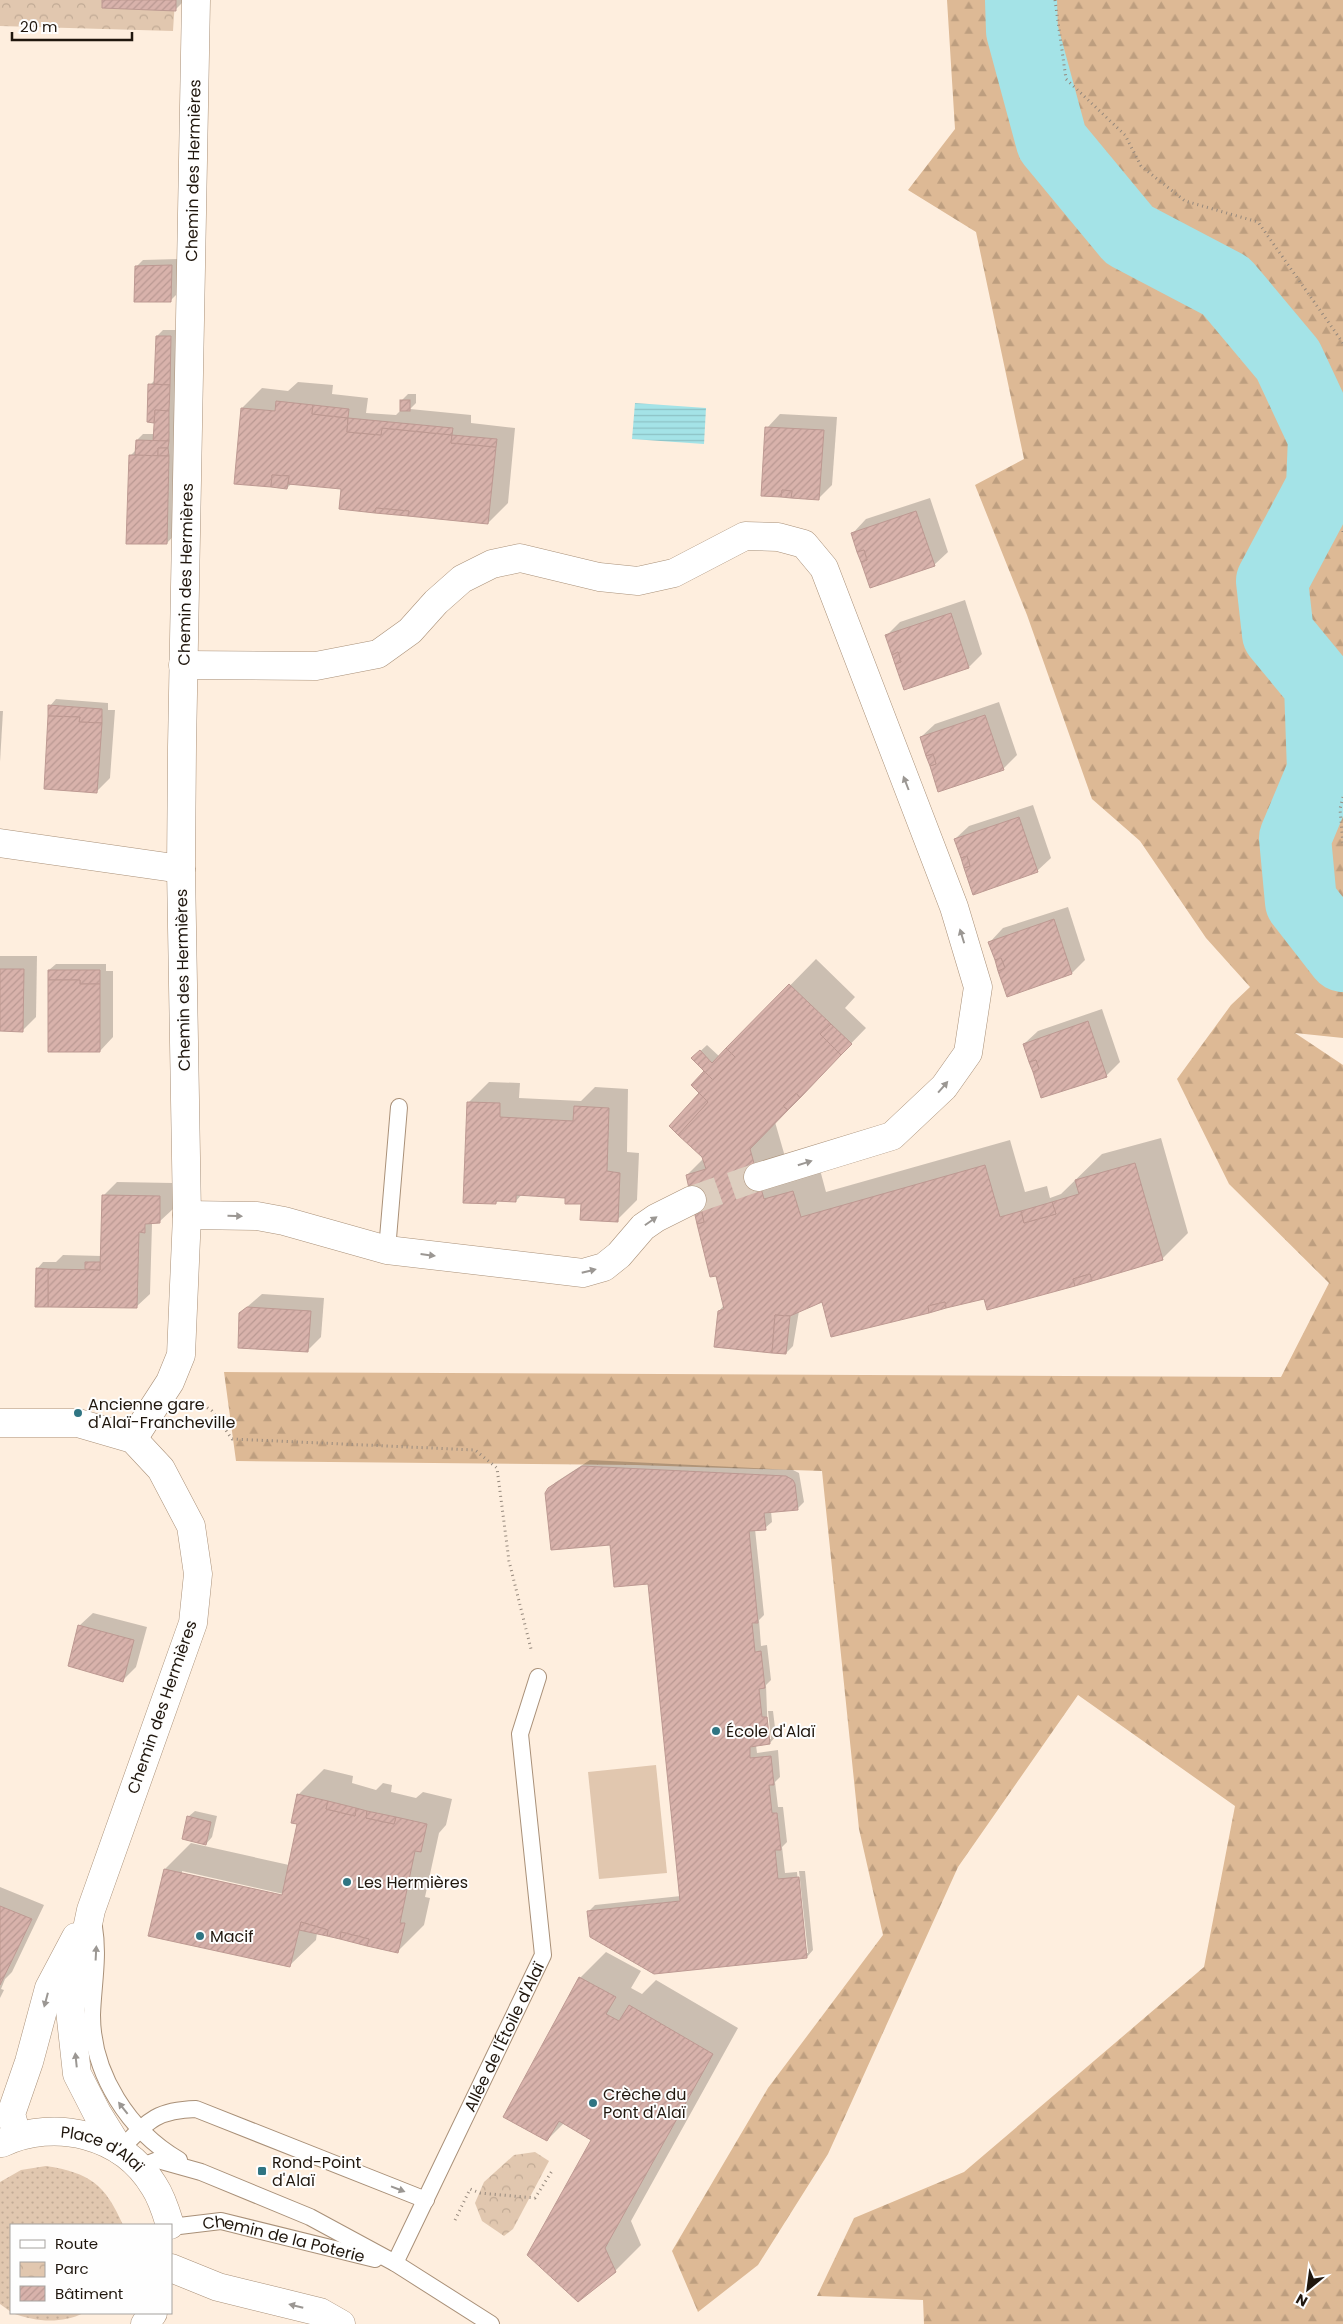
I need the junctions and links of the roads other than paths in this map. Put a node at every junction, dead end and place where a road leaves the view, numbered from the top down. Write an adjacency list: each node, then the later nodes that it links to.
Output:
1 (196, 0): 2 (street, Chemin des Hermières)
2 (183, 665): 4 (street, Chemin des Hermières); 6 (street, one-way to 2)
3 (0, 843): 4 (street)
4 (181, 869): 8 (street, Chemin des Hermières)
5 (400, 1108): 9 (lane)
6 (758, 1177)
7 (692, 1200): 9 (street, one-way to 7)
8 (187, 1215): 9 (street, one-way to 9); 11 (street, Chemin des Hermières)
9 (387, 1250)
10 (0, 1422): 11 (street)
11 (133, 1439): 13 (street, Chemin des Hermières)
12 (538, 1677): 18 (lane, Allée de l'Étoile d'Alaï)
13 (91, 1910): 14 (lane, one-way to 13); 15 (street, Chemin des Hermières, one-way to 15); 16 (street, Chemin des Hermières, one-way to 13)
14 (141, 2129): 16 (lane); 17 (lane); 18 (lane, one-way to 18)
15 (9, 2140): 16 (street, Place d'Alaï)
16 (130, 2159): 17 (lane, Chemin de la Poterie); 19 (street, Place d'Alaï)
17 (200, 2172): 21 (lane, Chemin de la Poterie)
18 (426, 2200): 21 (lane, Allée de l'Étoile d'Alaï)
19 (170, 2224)
20 (172, 2226): 21 (lane, Chemin de la Poterie)
21 (394, 2263): 24 (lane, Chemin de la Poterie)
22 (172, 2268): 23 (street, one-way to 22)
23 (341, 2324)
24 (491, 2324)

